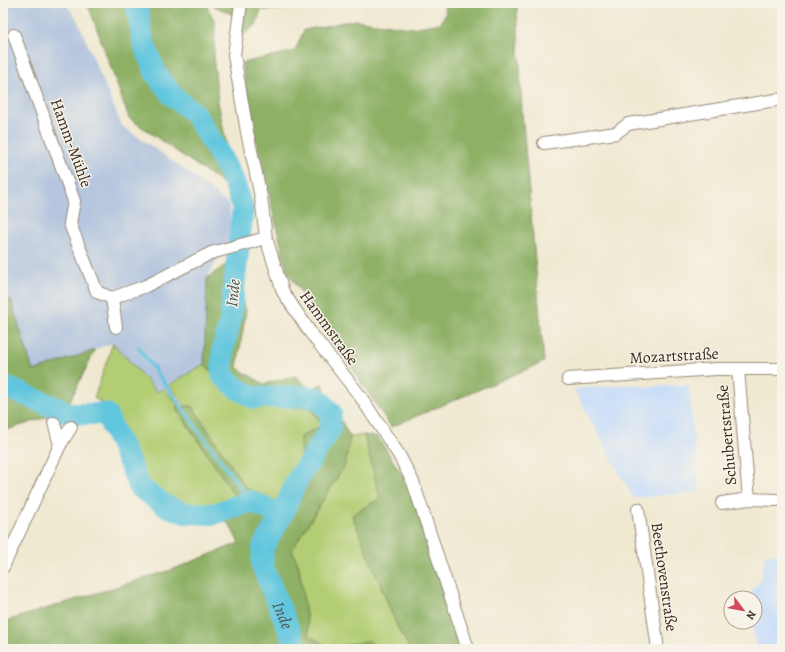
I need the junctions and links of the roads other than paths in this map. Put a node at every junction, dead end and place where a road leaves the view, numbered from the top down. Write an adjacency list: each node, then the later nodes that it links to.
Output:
1 (241, 3): 5 (street, Hammstraße)
2 (14, 35): 6 (street, Hamm-Mühle)
3 (782, 99): 4 (street)
4 (544, 143)
5 (266, 238): 6 (street); 19 (street, Hammstraße)
6 (112, 298): 7 (street)
7 (116, 327)
8 (738, 369): 9 (street, Mozartstraße); 10 (street, Mozartstraße); 14 (street, Schubertstraße)
9 (782, 369)
10 (568, 379)
11 (54, 423): 13 (street)
12 (71, 427): 13 (street)
13 (60, 445): 18 (street)
14 (749, 499): 15 (street, Schubertstraße); 16 (street, Schubertstraße)
15 (776, 500)
16 (722, 503)
17 (638, 509): 20 (street, Beethovenstraße)
18 (3, 568)
19 (468, 649)
20 (658, 649)

